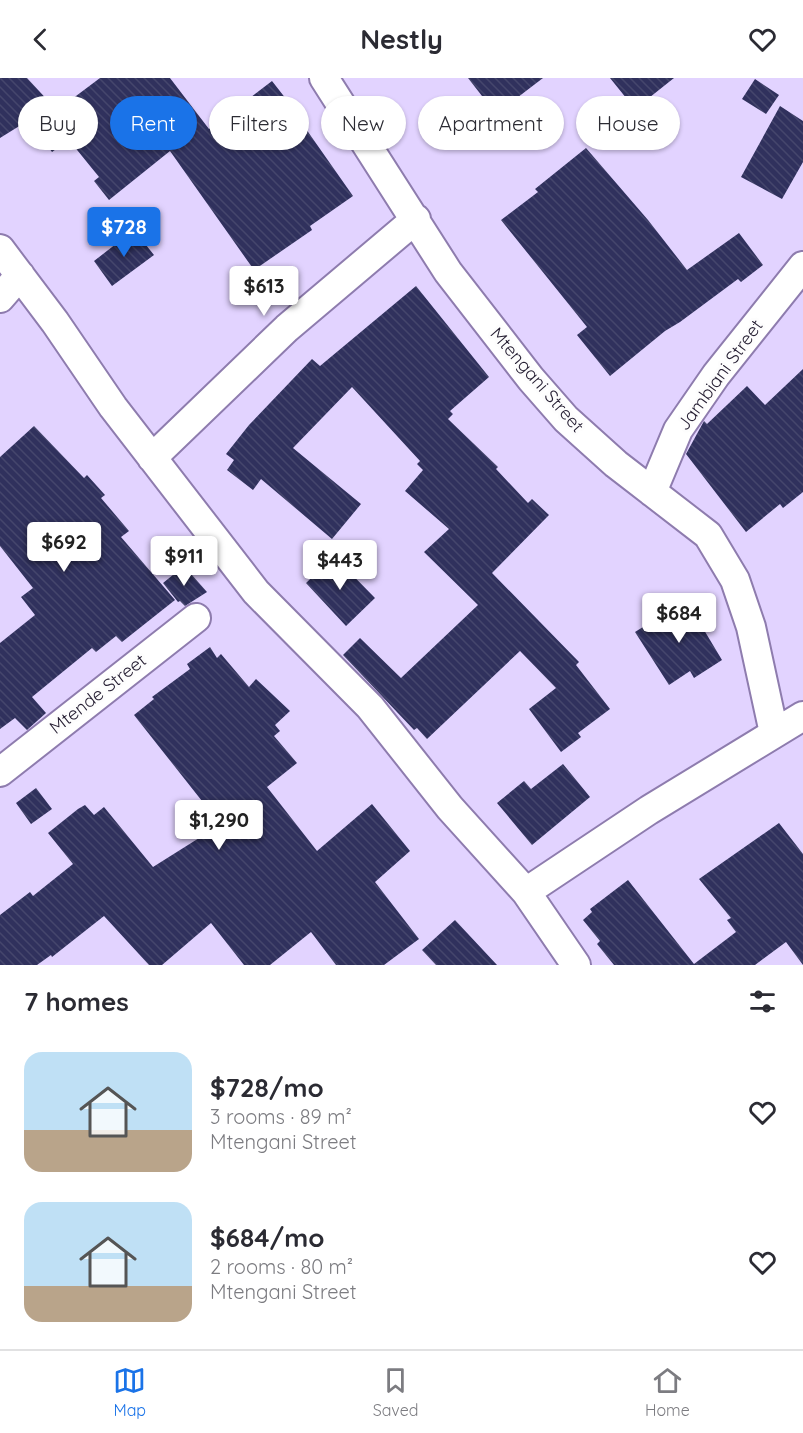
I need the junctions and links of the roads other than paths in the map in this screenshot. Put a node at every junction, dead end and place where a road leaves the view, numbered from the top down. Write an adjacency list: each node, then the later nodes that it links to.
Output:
1 (324, 78): 2 (street, Mtengani Street)
2 (416, 219): 7 (street); 8 (street, Mtengani Street)
3 (0, 249): 5 (street)
4 (803, 266): 8 (street, Jambiani Street)
5 (20, 275): 6 (street); 7 (street)
6 (0, 298)
7 (152, 458): 13 (street)
8 (652, 492): 11 (street, Mtengani Street)
9 (196, 618): 12 (street, Mtende Street)
10 (803, 716): 11 (street)
11 (774, 733): 13 (street)
12 (0, 772)
13 (526, 892): 14 (street)
14 (576, 965)

